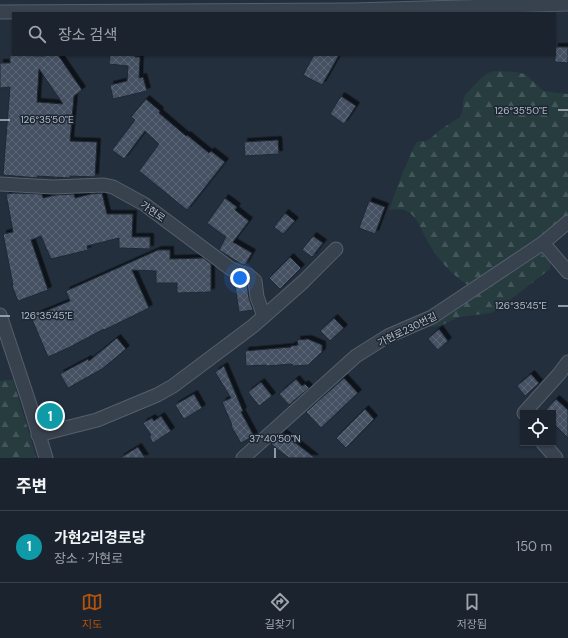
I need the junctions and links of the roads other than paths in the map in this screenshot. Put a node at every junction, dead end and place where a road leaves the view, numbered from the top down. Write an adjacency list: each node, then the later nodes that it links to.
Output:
1 (568, 4): 2 (street)
2 (178, 12)
3 (0, 184): 9 (street, 가현로)
4 (568, 222): 5 (street, 가현로230번길)
5 (544, 243): 7 (street); 15 (street, 가현로230번길)
6 (336, 249): 9 (street)
7 (568, 272)
8 (0, 315): 12 (street)
9 (264, 316): 12 (street)
10 (568, 362): 11 (street)
11 (526, 410)
12 (38, 435): 14 (street)
13 (546, 446): 16 (street)
14 (46, 458)
15 (243, 458)
16 (556, 458)

